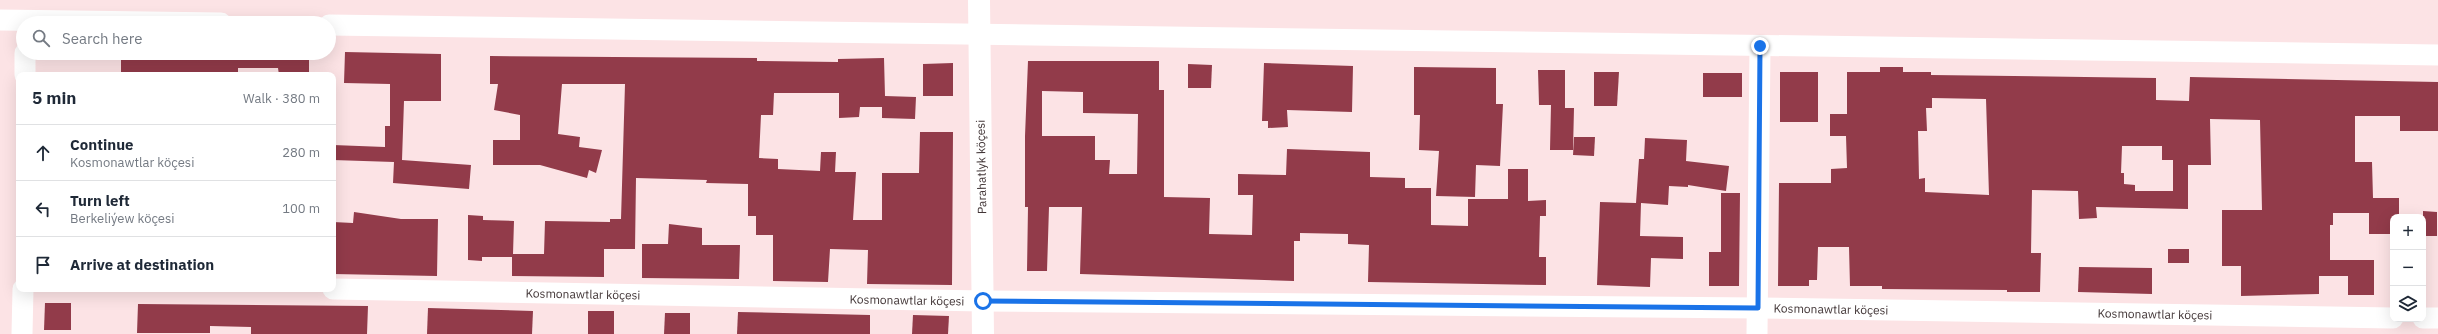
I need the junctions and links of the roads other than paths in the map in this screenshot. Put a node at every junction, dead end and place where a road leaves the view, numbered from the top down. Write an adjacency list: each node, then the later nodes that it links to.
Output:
1 (979, 0): 5 (street, Parahatlyk köçesi)
2 (0, 20): 3 (street)
3 (16, 21)
4 (336, 25): 5 (street)
5 (979, 35): 6 (street); 12 (street, Parahatlyk köçesi)
6 (1760, 46): 7 (street); 13 (street)
7 (2438, 55)
8 (25, 60): 9 (street)
9 (25, 72)
10 (336, 289): 12 (street, Kosmonawtlar köçesi)
11 (23, 292): 17 (street)
12 (983, 301): 13 (street, Kosmonawtlar köçesi); 18 (street, Parahatlyk köçesi)
13 (1758, 308): 14 (street, Kosmonawtlar köçesi); 19 (street)
14 (2390, 318)
15 (2426, 318): 16 (street)
16 (2438, 318)
17 (22, 334)
18 (983, 334)
19 (1757, 334)

